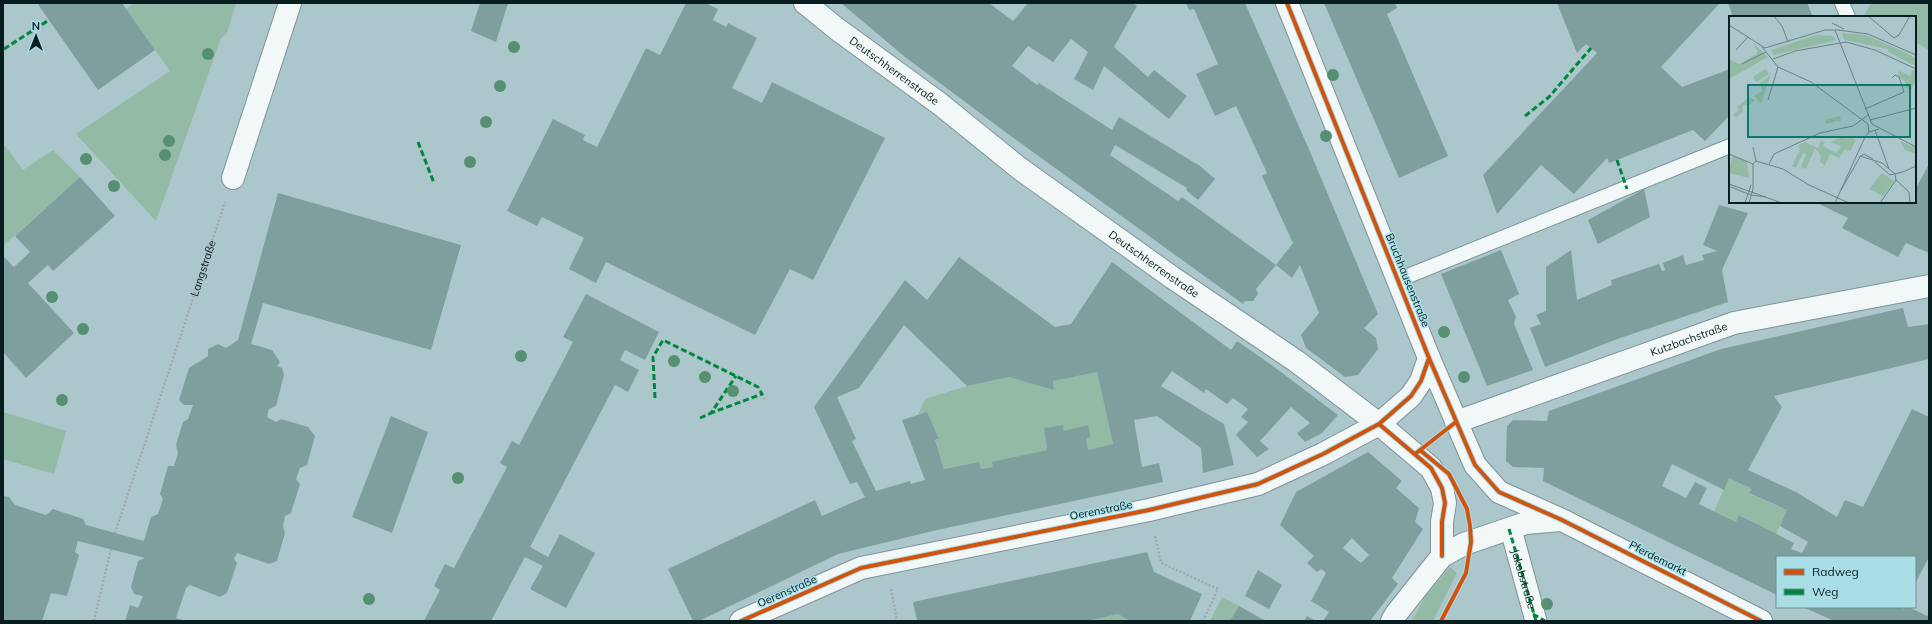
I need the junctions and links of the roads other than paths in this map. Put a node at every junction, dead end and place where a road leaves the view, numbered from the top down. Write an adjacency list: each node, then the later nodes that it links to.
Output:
1 (290, 3): 7 (street)
2 (805, 3): 12 (street, Deutschherrenstraße)
3 (1287, 3): 8 (street, Bruchhausenstraße)
4 (1842, 3): 5 (lane)
5 (1848, 16)
6 (1729, 146): 8 (lane)
7 (233, 178)
8 (1398, 280): 10 (street, Bruchhausenstraße)
9 (1929, 286): 11 (street, Kutzbachstraße)
10 (1429, 358): 11 (street, Bruchhausenstraße); 12 (street, Oerenstraße)
11 (1456, 422): 13 (street, Bruchhausenstraße)
12 (1379, 424): 15 (street, Deutschherrenstraße); 18 (street, Oerenstraße)
13 (1562, 520): 15 (street); 16 (street, Pferdemarkt)
14 (1512, 537): 17 (street, Jakobstraße)
15 (1442, 556): 19 (street)
16 (1753, 617)
17 (1538, 619)
18 (741, 621)
19 (1392, 621)

